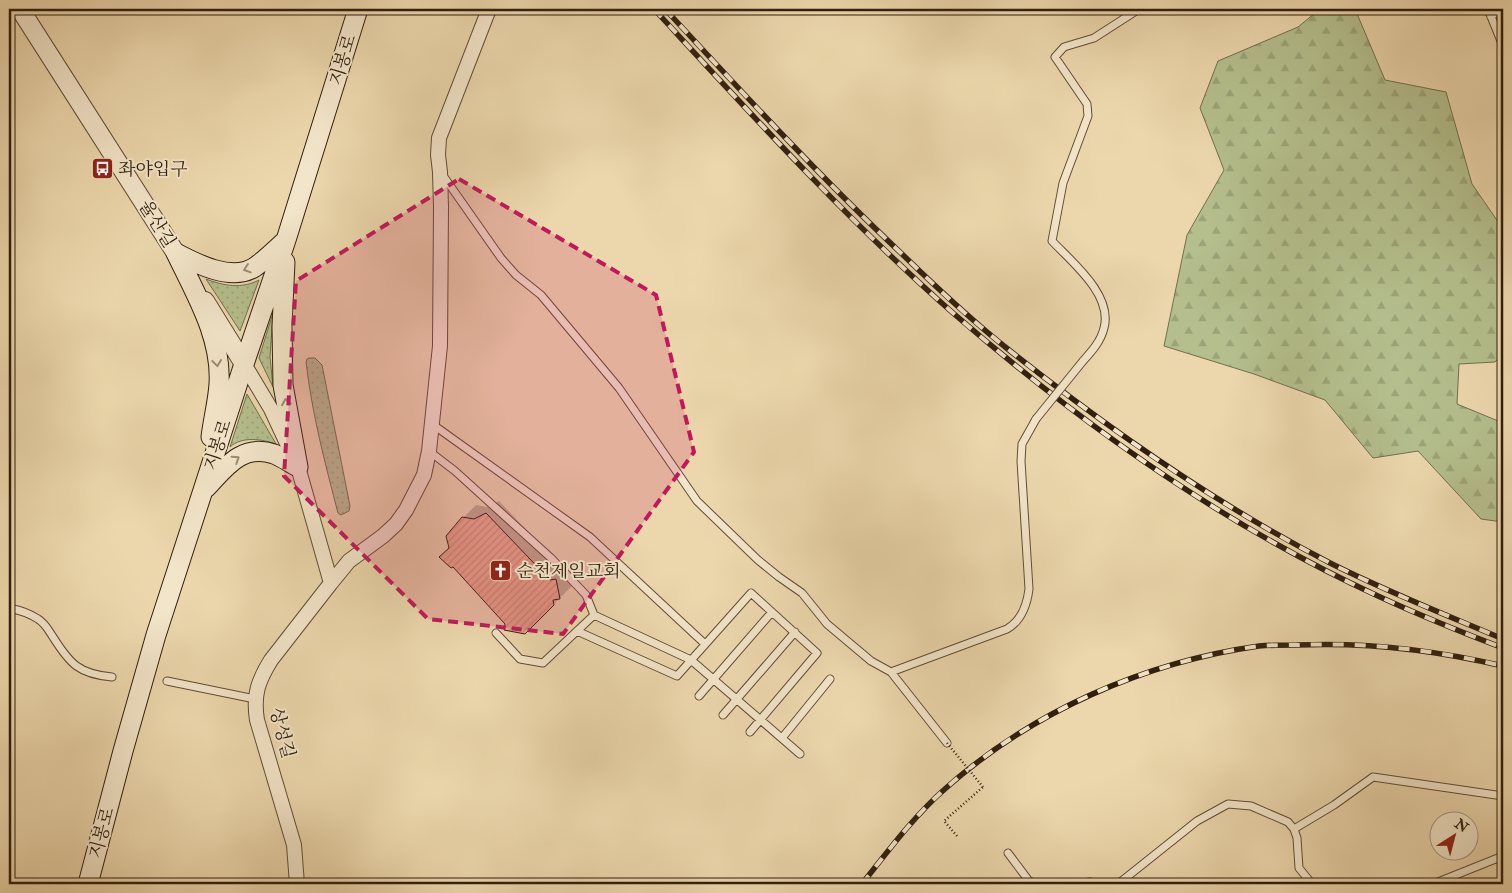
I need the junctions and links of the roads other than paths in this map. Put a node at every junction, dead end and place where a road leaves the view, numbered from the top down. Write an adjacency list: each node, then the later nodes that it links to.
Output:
1 (20, 9): 11 (street, 율산길)
2 (358, 9): 10 (main road, 지봉로)
3 (489, 9): 9 (street, 상성길)
4 (1139, 9): 26 (lane, bridge)
5 (1488, 9): 7 (lane)
6 (1500, 9): 7 (lane)
7 (1491, 17): 8 (lane)
8 (1503, 46)
9 (440, 172): 13 (street, 상성길); 26 (lane)
10 (286, 240): 11 (main road, one-way to 11); 12 (main road, 지봉로); 15 (main road, one-way to 10)
11 (176, 253): 12 (street, 율산길); 16 (main road, one-way to 16)
12 (244, 364): 15 (street); 16 (main road, 지봉로)
13 (432, 424): 14 (street, 상성길); 24 (lane)
14 (429, 451): 17 (street, 상성길); 20 (lane)
15 (298, 467): 16 (main road, one-way to 15); 17 (street)
16 (202, 493): 44 (main road, 지봉로)
17 (331, 582): 33 (street, 상성길)
18 (9, 608): 27 (lane)
19 (772, 612): 22 (lane); 24 (lane); 28 (lane)
20 (594, 615): 21 (lane); 25 (lane)
21 (577, 631): 23 (lane); 25 (lane)
22 (795, 632): 32 (lane); 35 (lane)
23 (496, 633)
24 (705, 644): 25 (lane)
25 (691, 660): 28 (lane)
26 (892, 672): 38 (lane)
27 (112, 677)
28 (714, 679): 31 (lane); 32 (lane)
29 (830, 679): 37 (lane)
30 (167, 681): 33 (lane)
31 (699, 696)
32 (737, 699): 34 (lane); 35 (lane)
33 (255, 700): 45 (street, 상성길)
34 (723, 715)
35 (761, 719): 36 (lane); 37 (lane)
36 (750, 732)
37 (782, 738): 39 (lane)
38 (947, 743)
39 (800, 754)
40 (1503, 796): 41 (lane)
41 (1294, 829): 49 (lane); 50 (lane)
42 (1008, 853): 46 (lane)
43 (1503, 856): 51 (lane)
44 (88, 884)
45 (298, 884)
46 (1038, 884)
47 (1075, 884): 48 (lane)
48 (1092, 884)
49 (1118, 884)
50 (1312, 884)
51 (1433, 884)

